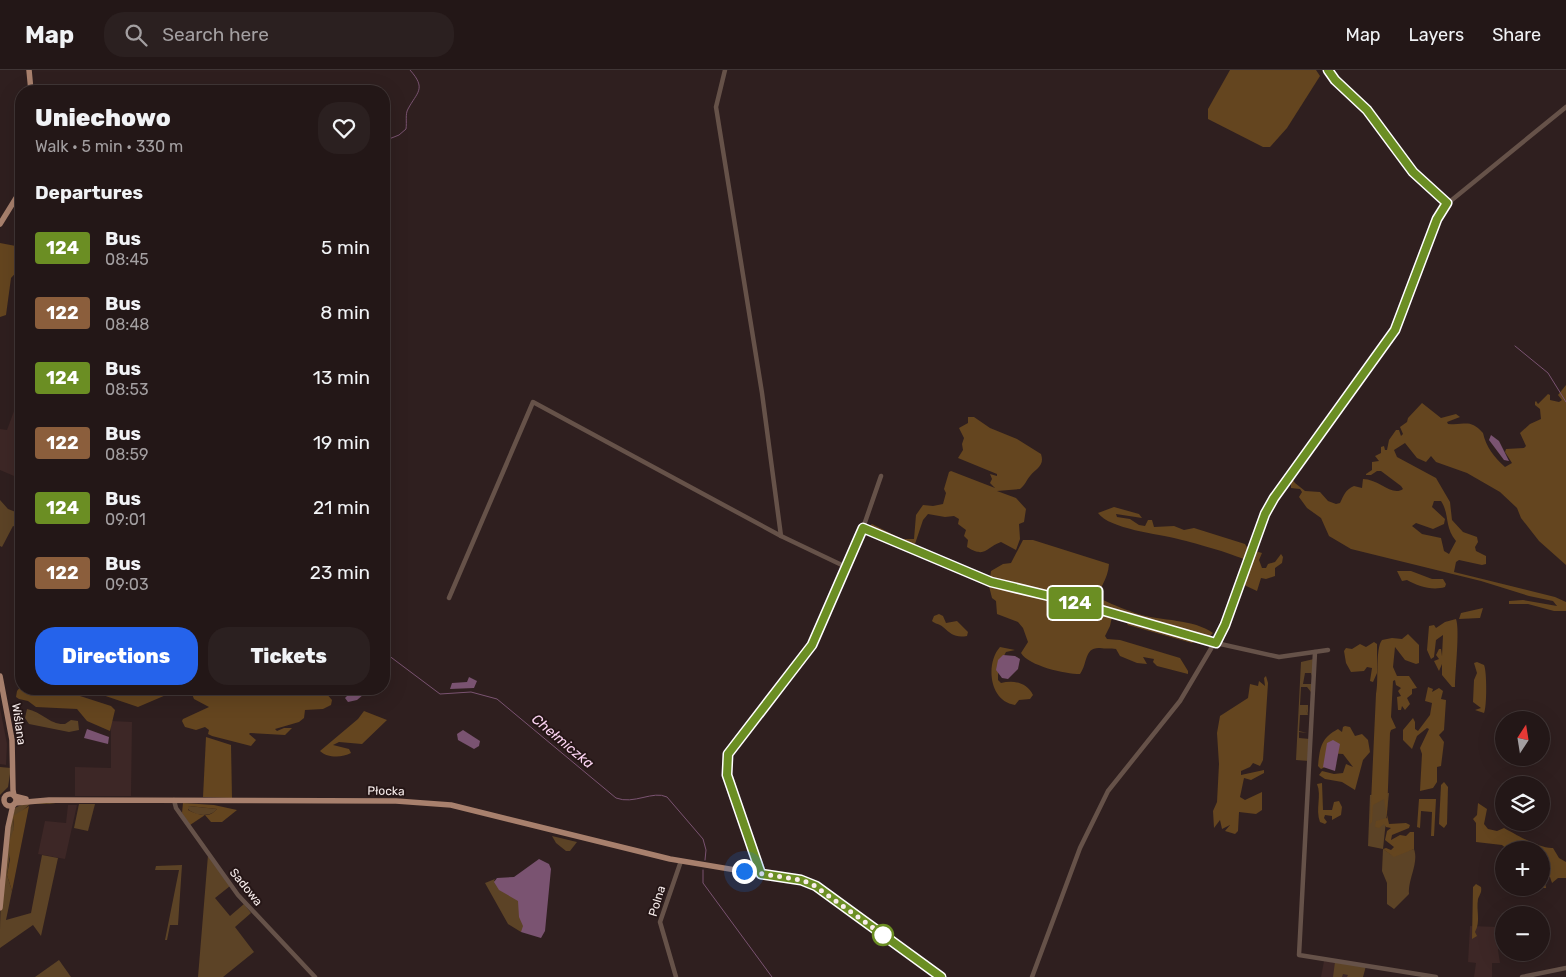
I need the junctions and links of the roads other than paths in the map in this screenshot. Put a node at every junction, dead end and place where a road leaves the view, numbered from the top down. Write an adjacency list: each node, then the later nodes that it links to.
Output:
1 (29, 70): 4 (main road)
2 (725, 70): 11 (street)
3 (1328, 70): 7 (street)
4 (31, 85)
5 (1566, 107): 7 (street)
6 (15, 200): 8 (main road)
7 (1447, 203): 14 (street)
8 (0, 224)
9 (881, 476): 10 (street)
10 (863, 528): 12 (street); 14 (street)
11 (781, 536): 12 (street); 13 (street)
12 (846, 567): 27 (street)
13 (449, 598)
14 (1216, 643): 16 (street); 33 (street)
15 (1328, 650): 16 (street)
16 (1315, 652): 34 (street)
17 (0, 676): 18 (main road, Wiślana)
18 (12, 775): 19 (main road, Wiślana); 20 (main road, Wiślana)
19 (4, 796): 20 (main road, Płocka); 23 (main road, Wiślana)
20 (14, 796): 21 (main road, Płocka); 24 (main road, Wiślana)
21 (38, 800): 22 (main road, Płocka); 24 (main road, Płocka)
22 (174, 800): 26 (main road, Płocka); 30 (street, Sadowa)
23 (3, 803): 24 (main road, Płocka); 25 (main road)
24 (14, 804): 25 (main road)
25 (8, 827): 28 (main road)
26 (681, 861): 27 (main road, Płocka); 31 (street, Polna)
27 (761, 874): 32 (main road, Płocka)
28 (0, 906)
29 (1566, 968): 35 (street)
30 (315, 977)
31 (676, 977)
32 (941, 977)
33 (1032, 977)
34 (1436, 977)
35 (1522, 977)

